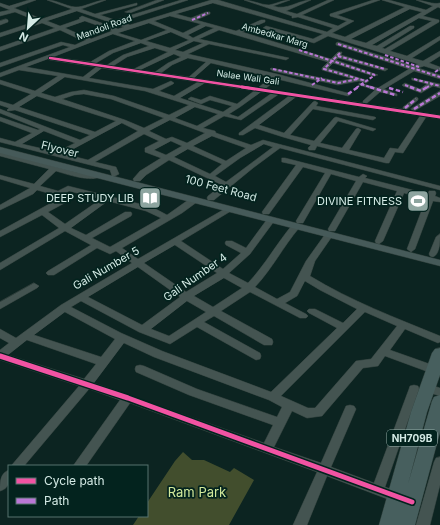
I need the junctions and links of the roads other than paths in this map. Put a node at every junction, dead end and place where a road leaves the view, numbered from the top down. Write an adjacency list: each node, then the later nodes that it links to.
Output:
1 (15, 0): 26 (street)
2 (34, 0): 30 (street)
3 (85, 0): 23 (street)
4 (104, 0): 31 (street)
5 (128, 0): 35 (street)
6 (146, 0): 41 (street)
7 (162, 0): 46 (street)
8 (186, 0): 53 (street)
9 (228, 0): 32 (street)
10 (246, 0): 27 (street)
11 (275, 0): 20 (street)
12 (288, 0): 20 (street)
13 (292, 0): 24 (street)
14 (309, 0): 24 (street)
15 (332, 0): 28 (street)
16 (378, 0): 47 (street)
17 (384, 0): 21 (street)
18 (418, 0): 25 (street)
19 (209, 1): 40 (street, Mandoli Road); 49 (street); 54 (street)
20 (281, 2): 27 (street)
21 (392, 2): 29 (street); 47 (street)
22 (49, 3): 23 (street); 37 (street)
23 (66, 3): 31 (street)
24 (301, 3): 28 (street); 34 (street)
25 (439, 5): 36 (street)
26 (0, 6): 30 (street)
27 (267, 7): 32 (street); 34 (street)
28 (316, 7): 44 (street)
29 (408, 7): 36 (street); 76 (street)
30 (8, 8): 33 (street)
31 (77, 9): 35 (street); 37 (street)
32 (260, 9): 44 (street)
33 (15, 10): 39 (street); 52 (street)
34 (276, 10): 44 (street)
35 (87, 12): 41 (street)
36 (425, 12): 42 (street); 43 (street)
37 (68, 13): 45 (street); 52 (street)
38 (208, 13): 48 (street)
39 (0, 14)
40 (169, 14): 48 (street, Ambedkar Marg); 51 (street, Mandoli Road)
41 (96, 16): 46 (street)
42 (417, 16): 86 (street); 93 (street)
43 (440, 16)
44 (293, 17): 54 (street); 64 (street)
45 (86, 19): 58 (street); 63 (street)
46 (107, 19): 53 (street)
47 (343, 19): 64 (street)
48 (192, 20): 56 (street, Ambedkar Marg)
49 (263, 20): 57 (street); 67 (street)
50 (6, 21): 55 (street)
51 (149, 21): 59 (street, Mandoli Road); 65 (street)
52 (42, 22): 63 (street); 68 (street)
53 (115, 22): 59 (street)
54 (284, 22): 70 (street)
55 (0, 23)
56 (206, 24): 61 (street, Ambedkar Marg); 71 (street)
57 (274, 24): 62 (street); 70 (street)
58 (107, 27): 66 (street); 72 (street)
59 (129, 27): 66 (street, Mandoli Road)
60 (412, 27): 88 (street)
61 (218, 28): 67 (street, Ambedkar Marg); 75 (street)
62 (266, 28): 73 (street); 78 (street)
63 (59, 29): 72 (street); 82 (street)
64 (335, 29): 70 (street)
65 (170, 31): 71 (street); 77 (street)
66 (116, 32): 77 (street); 79 (street, Mandoli Road)
67 (236, 33): 69 (street, Ambedkar Marg)
68 (0, 35)
69 (242, 35): 73 (street, Ambedkar Marg); 84 (street)
70 (323, 35): 76 (street); 78 (street)
71 (182, 36): 75 (street)
72 (79, 37): 79 (street)
73 (249, 37): 90 (street, Ambedkar Marg)
74 (440, 38): 100 (street)
75 (192, 39): 80 (street); 92 (street)
76 (346, 39): 86 (street)
77 (140, 41): 83 (street); 102 (street)
78 (314, 41): 90 (street)
79 (92, 42): 85 (street, Mandoli Road)
80 (207, 43): 84 (street); 96 (street)
81 (338, 44): 106 (street)
82 (12, 45): 87 (street); 89 (street)
83 (154, 46): 92 (street); 105 (street)
84 (221, 46): 99 (street)
85 (76, 47): 94 (street); 98 (street, Mandoli Road)
86 (365, 47): 88 (street); 106 (street)
87 (19, 48)
88 (378, 48): 93 (street)
89 (0, 49)
90 (301, 49): 97 (street, Ambedkar Marg); 99 (street)
91 (25, 51): 94 (street)
92 (171, 51): 96 (street); 108 (street)
93 (386, 51): 100 (street)
94 (31, 53): 98 (street); 103 (street)
95 (440, 53): 106 (street)
96 (184, 55): 101 (street); 111 (street)
97 (336, 57): 109 (street); 122 (street); 122 (street, Ambedkar Marg)
98 (49, 58): 102 (street, Nalae Wali Gali); 104 (street); 107 (street, Mandoli Road)
99 (286, 58): 118 (street)
100 (408, 58): 106 (street)
101 (210, 61): 114 (street); 115 (street)
102 (94, 62): 105 (street, Nalae Wali Gali)
103 (0, 65)
104 (102, 65): 105 (street); 117 (street)
105 (110, 66): 108 (street, Nalae Wali Gali); 119 (street)
106 (418, 66): 110 (street); 116 (street); 128 (street)
107 (19, 68): 112 (street, Mandoli Road); 113 (street)
108 (137, 69): 111 (street, Nalae Wali Gali)
109 (385, 70)
110 (439, 70)
111 (158, 72): 115 (street, Nalae Wali Gali)
112 (0, 75)
113 (63, 76): 117 (street); 132 (street)
114 (277, 76): 125 (street); 127 (street)
115 (192, 77): 127 (street, Nalae Wali Gali)
116 (440, 77)
117 (84, 79): 129 (street)
118 (321, 79): 122 (street); 125 (street)
119 (204, 81): 130 (street); 137 (street)
120 (440, 81): 124 (street)
121 (0, 82): 132 (street)
122 (362, 82): 128 (street); 136 (street)
123 (171, 83): 129 (street)
124 (432, 84): 126 (street); 128 (street)
125 (312, 85): 136 (street)
126 (440, 86)
127 (262, 88): 130 (street); 131 (street); 136 (street, Nalae Wali Gali); 144 (street)
128 (382, 88): 135 (street); 141 (street)
129 (155, 91): 137 (street)
130 (218, 91): 137 (street); 144 (street)
131 (278, 92): 134 (street); 151 (street)
132 (38, 93): 139 (street); 146 (street)
133 (440, 93): 148 (street)
134 (295, 95): 138 (street); 158 (street)
135 (395, 95)
136 (346, 96): 141 (street, Nalae Wali Gali)
137 (178, 97): 143 (street)
138 (318, 98): 145 (street); 152 (street)
139 (57, 99): 154 (street); 157 (street)
140 (416, 99): 147 (street)
141 (364, 102): 147 (street, Nalae Wali Gali)
142 (0, 103): 146 (street)
143 (194, 105): 151 (street); 154 (street)
144 (238, 106): 151 (street)
145 (312, 107): 155 (street); 168 (street)
146 (13, 108): 149 (street); 166 (street)
147 (405, 108): 148 (street, Nalae Wali Gali)
148 (414, 109): 150 (street, Nalae Wali Gali)
149 (2, 113): 159 (street)
150 (440, 113)
151 (223, 114): 160 (street)
152 (425, 114): 153 (street); 179 (street)
153 (440, 116)
154 (171, 117): 160 (street); 163 (street)
155 (373, 118)
156 (0, 119): 164 (street)
157 (121, 121): 163 (street); 166 (street)
158 (254, 125): 167 (street); 168 (street)
159 (46, 128): 164 (street); 171 (street)
160 (200, 128): 165 (street)
161 (373, 129): 173 (street)
162 (358, 130): 179 (street)
163 (144, 131): 170 (street); 185 (street)
164 (37, 132): 172 (street)
165 (213, 132): 175 (street); 177 (street)
166 (95, 134): 171 (street)
167 (241, 134)
168 (285, 136): 173 (street)
169 (0, 140): 172 (street, 100 Feet Road)
170 (165, 141): 175 (street); 183 (street)
171 (78, 142): 181 (street)
172 (16, 144): 181 (street, 100 Feet Road)
173 (314, 144): 179 (street); 182 (street)
174 (0, 146): 191 (main road, Flyover)
175 (189, 146): 183 (street); 186 (street)
176 (277, 147): 177 (street); 182 (street); 197 (street)
177 (252, 148): 186 (street)
178 (0, 150): 191 (main road, Flyover)
179 (344, 151)
180 (0, 154): 188 (street, 100 Feet Road)
181 (57, 154): 185 (street, 100 Feet Road)
182 (307, 155): 189 (street)
183 (168, 158): 193 (street); 195 (street)
184 (285, 160): 187 (street)
185 (90, 162): 192 (street, 100 Feet Road)
186 (227, 164): 193 (street)
187 (300, 165): 190 (street); 211 (street, Gali Number 4)
188 (55, 168): 191 (street, 100 Feet Road); 198 (street)
189 (366, 170): 196 (street); 199 (street)
190 (329, 172): 196 (street); 213 (street)
191 (101, 173): 192 (main road, Flyover); 205 (main road, 100 Feet Road)
192 (115, 174): 195 (main road, 100 Feet Road)
193 (210, 178): 197 (street)
194 (2, 179): 198 (street)
195 (137, 179): 203 (main road, 100 Feet Road)
196 (361, 180): 200 (street); 215 (street)
197 (227, 185): 203 (street)
198 (36, 187): 201 (street); 207 (street)
199 (437, 187): 204 (street)
200 (401, 191): 204 (street); 220 (street)
201 (60, 194): 202 (street); 209 (street)
202 (107, 198): 212 (street); 214 (street)
203 (211, 198): 211 (main road, 100 Feet Road)
204 (431, 198): 206 (street); 224 (street)
205 (194, 200): 208 (main road, 100 Feet Road); 212 (street)
206 (440, 200)
207 (0, 208)
208 (228, 209): 211 (main road, 100 Feet Road); 219 (street, Gali Number 5)
209 (42, 211): 214 (street); 216 (street)
210 (128, 214): 218 (street)
211 (271, 216): 213 (main road, 100 Feet Road); 225 (street, Gali Number 4)
212 (167, 218): 223 (street)
213 (298, 223): 215 (main road, 100 Feet Road); 234 (street)
214 (65, 228): 218 (street); 229 (street)
215 (330, 232): 220 (main road, 100 Feet Road); 228 (main road, 100 Feet Road); 232 (street)
216 (0, 234)
217 (440, 237): 226 (street)
218 (85, 239): 222 (street)
219 (175, 241): 227 (street, Gali Number 5); 231 (street)
220 (379, 241): 224 (main road, 100 Feet Road)
221 (229, 243): 225 (street)
222 (96, 245): 223 (street); 230 (street)
223 (116, 248): 227 (street)
224 (411, 249): 226 (main road, 100 Feet Road)
225 (247, 252): 231 (street, Gali Number 4)
226 (437, 255)
227 (138, 263): 235 (street); 236 (street, Gali Number 5)
228 (440, 263)
229 (0, 267)
230 (50, 273)
231 (223, 274): 234 (street); 235 (street, Gali Number 4)
232 (304, 275): 237 (street); 240 (street)
233 (34, 286): 238 (street)
234 (249, 288): 237 (street); 241 (street)
235 (187, 296): 241 (street); 245 (street, Gali Number 4)
236 (80, 297): 239 (street, Gali Number 5); 245 (street)
237 (277, 303): 244 (street)
238 (0, 306)
239 (64, 306): 247 (street, Gali Number 5); 248 (street)
240 (364, 308): 243 (street); 244 (street)
241 (213, 312): 242 (street); 249 (street)
242 (197, 324): 245 (street); 254 (street)
243 (404, 324): 251 (street); 252 (street)
244 (345, 328): 260 (street)
245 (143, 330)
246 (0, 333): 250 (street)
247 (27, 336): 250 (street, Gali Number 5); 255 (street)
248 (122, 338): 255 (street); 260 (street)
249 (268, 342)
250 (16, 343): 253 (street, Gali Number 5)
251 (439, 346): 257 (highway, NH709B)
252 (383, 351): 257 (street); 263 (street)
253 (0, 356): 258 (street)
254 (256, 356)
255 (103, 362): 258 (street)
256 (140, 368): 265 (street)
257 (434, 370): 259 (highway, NH709B)
258 (86, 385): 261 (street); 268 (street)
259 (427, 390): 273 (street); 274 (highway, NH709B)
260 (273, 397): 263 (street)
261 (128, 398): 266 (street); 269 (street)
262 (440, 401): 274 (highway, NH709B)
263 (289, 405): 265 (street)
264 (350, 409): 270 (street)
265 (281, 423): 266 (street)
266 (268, 449): 270 (street)
267 (440, 462): 278 (street)
268 (18, 465)
269 (80, 465)
270 (324, 470): 273 (street); 275 (street)
271 (8, 476): 272 (street)
272 (0, 486)
273 (378, 489): 274 (street)
274 (404, 499): 276 (highway, NH709B); 277 (highway, NH709B)
275 (300, 525)
276 (388, 525)
277 (406, 525)
278 (423, 525)

